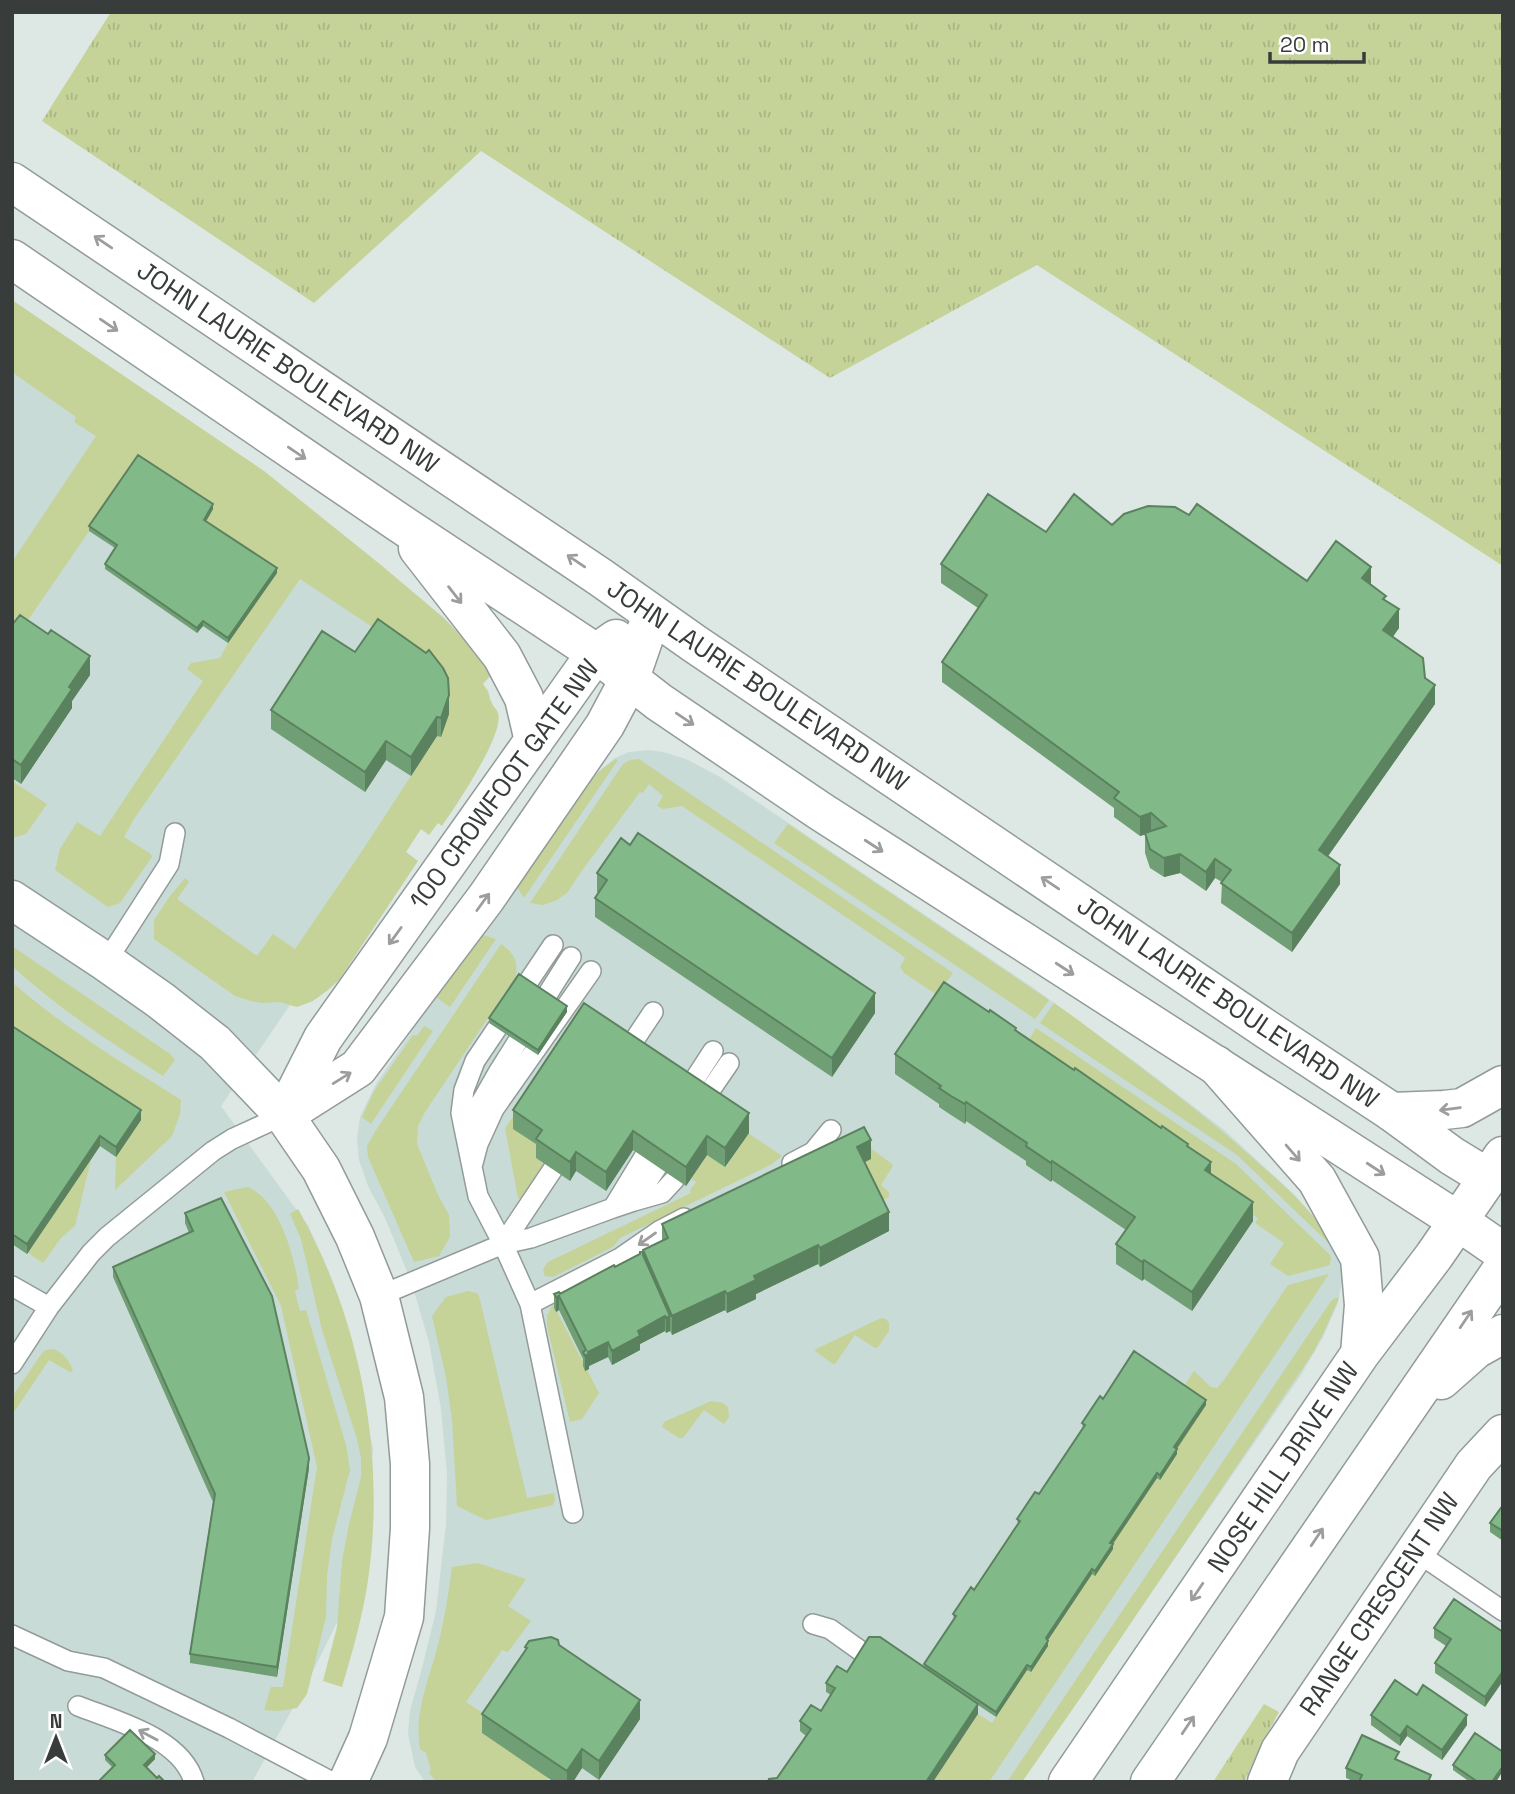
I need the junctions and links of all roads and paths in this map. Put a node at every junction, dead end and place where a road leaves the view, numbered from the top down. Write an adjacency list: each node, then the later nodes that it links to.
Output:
1 (12, 182): 4 (street, JOHN LAURIE BOULEVARD NW, one-way to 1)
2 (12, 259): 3 (street, one-way to 3)
3 (398, 522): 5 (street); 7 (street, one-way to 7)
4 (652, 614): 5 (street, 100 CROWFOOT GATE NW); 6 (street, 100 CROWFOOT GATE NW); 20 (street, JOHN LAURIE BOULEVARD NW, one-way to 4)
5 (596, 653): 6 (street); 7 (street, 100 CROWFOOT GATE NW)
6 (631, 678): 17 (street, one-way to 17); 21 (street, 100 CROWFOOT GATE NW, one-way to 6)
7 (534, 741): 21 (street, 100 CROWFOOT GATE NW, one-way to 21)
8 (176, 833): 12 (lane)
9 (12, 900): 12 (street)
10 (553, 945): 23 (lane)
11 (571, 957): 23 (lane)
12 (106, 961): 21 (street)
13 (591, 971): 24 (lane)
14 (653, 1012): 15 (lane)
15 (627, 1051)
16 (721, 1057): 19 (lane)
17 (1216, 1065): 32 (street, one-way to 32); 41 (street, one-way to 41)
18 (1503, 1085): 20 (street, one-way to 20)
19 (695, 1096)
20 (1392, 1112): 27 (street, JOHN LAURIE BOULEVARD NW)
21 (284, 1115): 37 (street); 39 (lane)
22 (831, 1130): 26 (lane)
23 (467, 1145): 24 (lane)
24 (472, 1167): 33 (lane)
25 (553, 1169): 33 (lane)
26 (777, 1170)
27 (1498, 1174): 32 (street, NOSE HILL DRIVE NW)
28 (675, 1179): 29 (lane)
29 (634, 1202): 31 (lane); 31 (lane)
30 (706, 1207): 38 (lane, one-way to 38)
31 (612, 1208): 33 (lane)
32 (1458, 1221): 34 (street); 41 (street, NOSE HILL DRIVE NW)
33 (503, 1244): 37 (lane); 38 (lane)
34 (1503, 1252)
35 (1503, 1268): 43 (street, one-way to 35)
36 (12, 1286): 39 (lane)
37 (379, 1296): 54 (street)
38 (530, 1304): 45 (lane)
39 (49, 1307): 42 (lane)
40 (1503, 1334): 43 (street)
41 (1360, 1354): 55 (street, NOSE HILL DRIVE NW, one-way to 55)
42 (12, 1364)
43 (1400, 1416): 56 (street, one-way to 43)
44 (1503, 1434): 46 (street, RANGE CRESCENT NW)
45 (573, 1513)
46 (1415, 1551): 47 (lane); 57 (street, RANGE CRESCENT NW)
47 (1503, 1611)
48 (813, 1623): 50 (lane)
49 (12, 1635): 53 (lane)
50 (865, 1654)
51 (78, 1706): 52 (lane, one-way to 51)
52 (194, 1782)
53 (332, 1782)
54 (348, 1782)
55 (1068, 1782)
56 (1150, 1782)
57 (1268, 1782)

